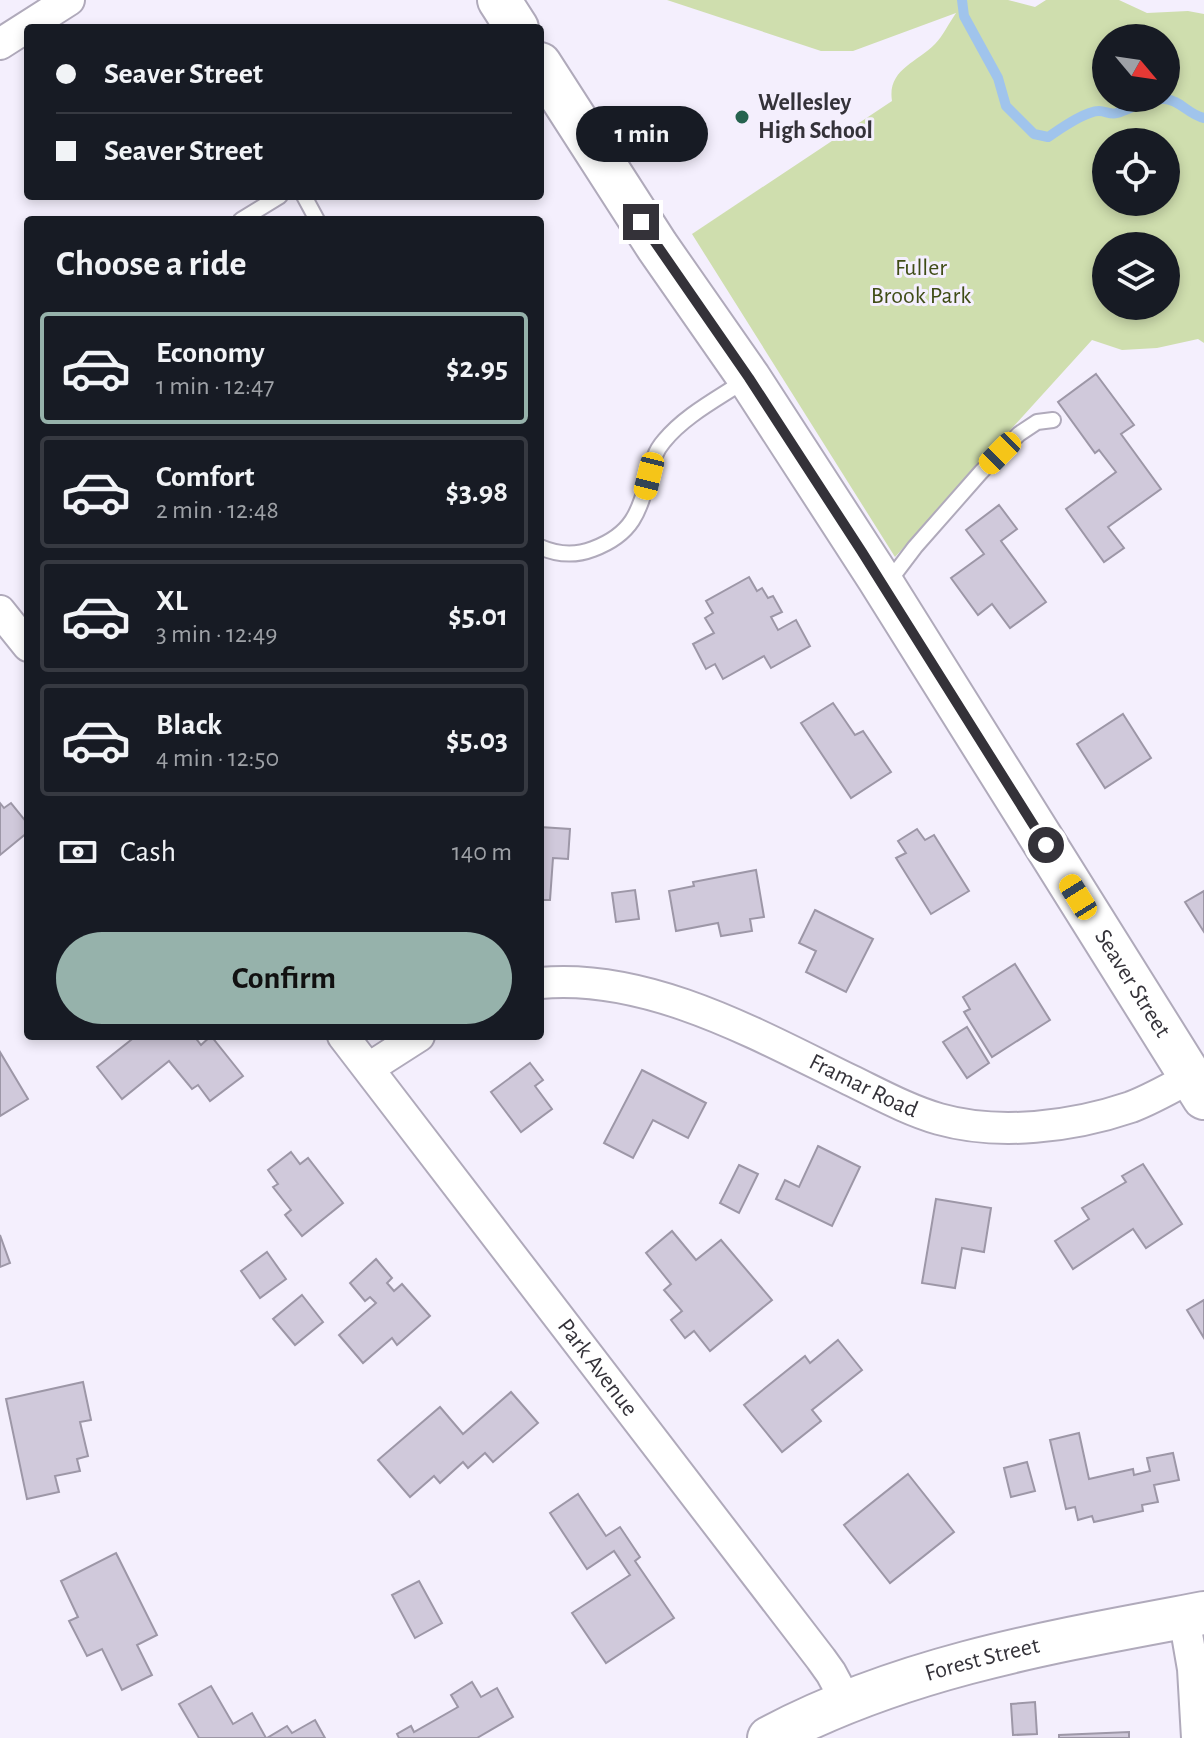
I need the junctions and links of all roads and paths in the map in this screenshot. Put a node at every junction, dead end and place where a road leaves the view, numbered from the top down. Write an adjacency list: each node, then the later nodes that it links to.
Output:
1 (69, 0): 3 (street)
2 (499, 0): 4 (street)
3 (31, 24)
4 (514, 24)
5 (24, 29): 6 (street)
6 (0, 44)
7 (544, 73): 10 (street, Seaver Street)
8 (274, 200): 9 (lane)
9 (248, 216)
10 (749, 378): 12 (lane); 13 (street, Seaver Street)
11 (1053, 420): 13 (lane)
12 (544, 548)
13 (885, 588): 20 (street, Seaver Street)
14 (0, 611): 15 (street)
15 (24, 641)
16 (544, 983): 20 (street, Framar Road)
17 (346, 1040): 19 (street, Park Avenue)
18 (413, 1040): 19 (street)
19 (369, 1068): 22 (street, Park Avenue)
20 (1197, 1088)
21 (1194, 1615): 22 (street, Forest Street); 24 (street)
22 (846, 1701): 23 (street, Forest Street)
23 (769, 1738)
24 (1197, 1738)

